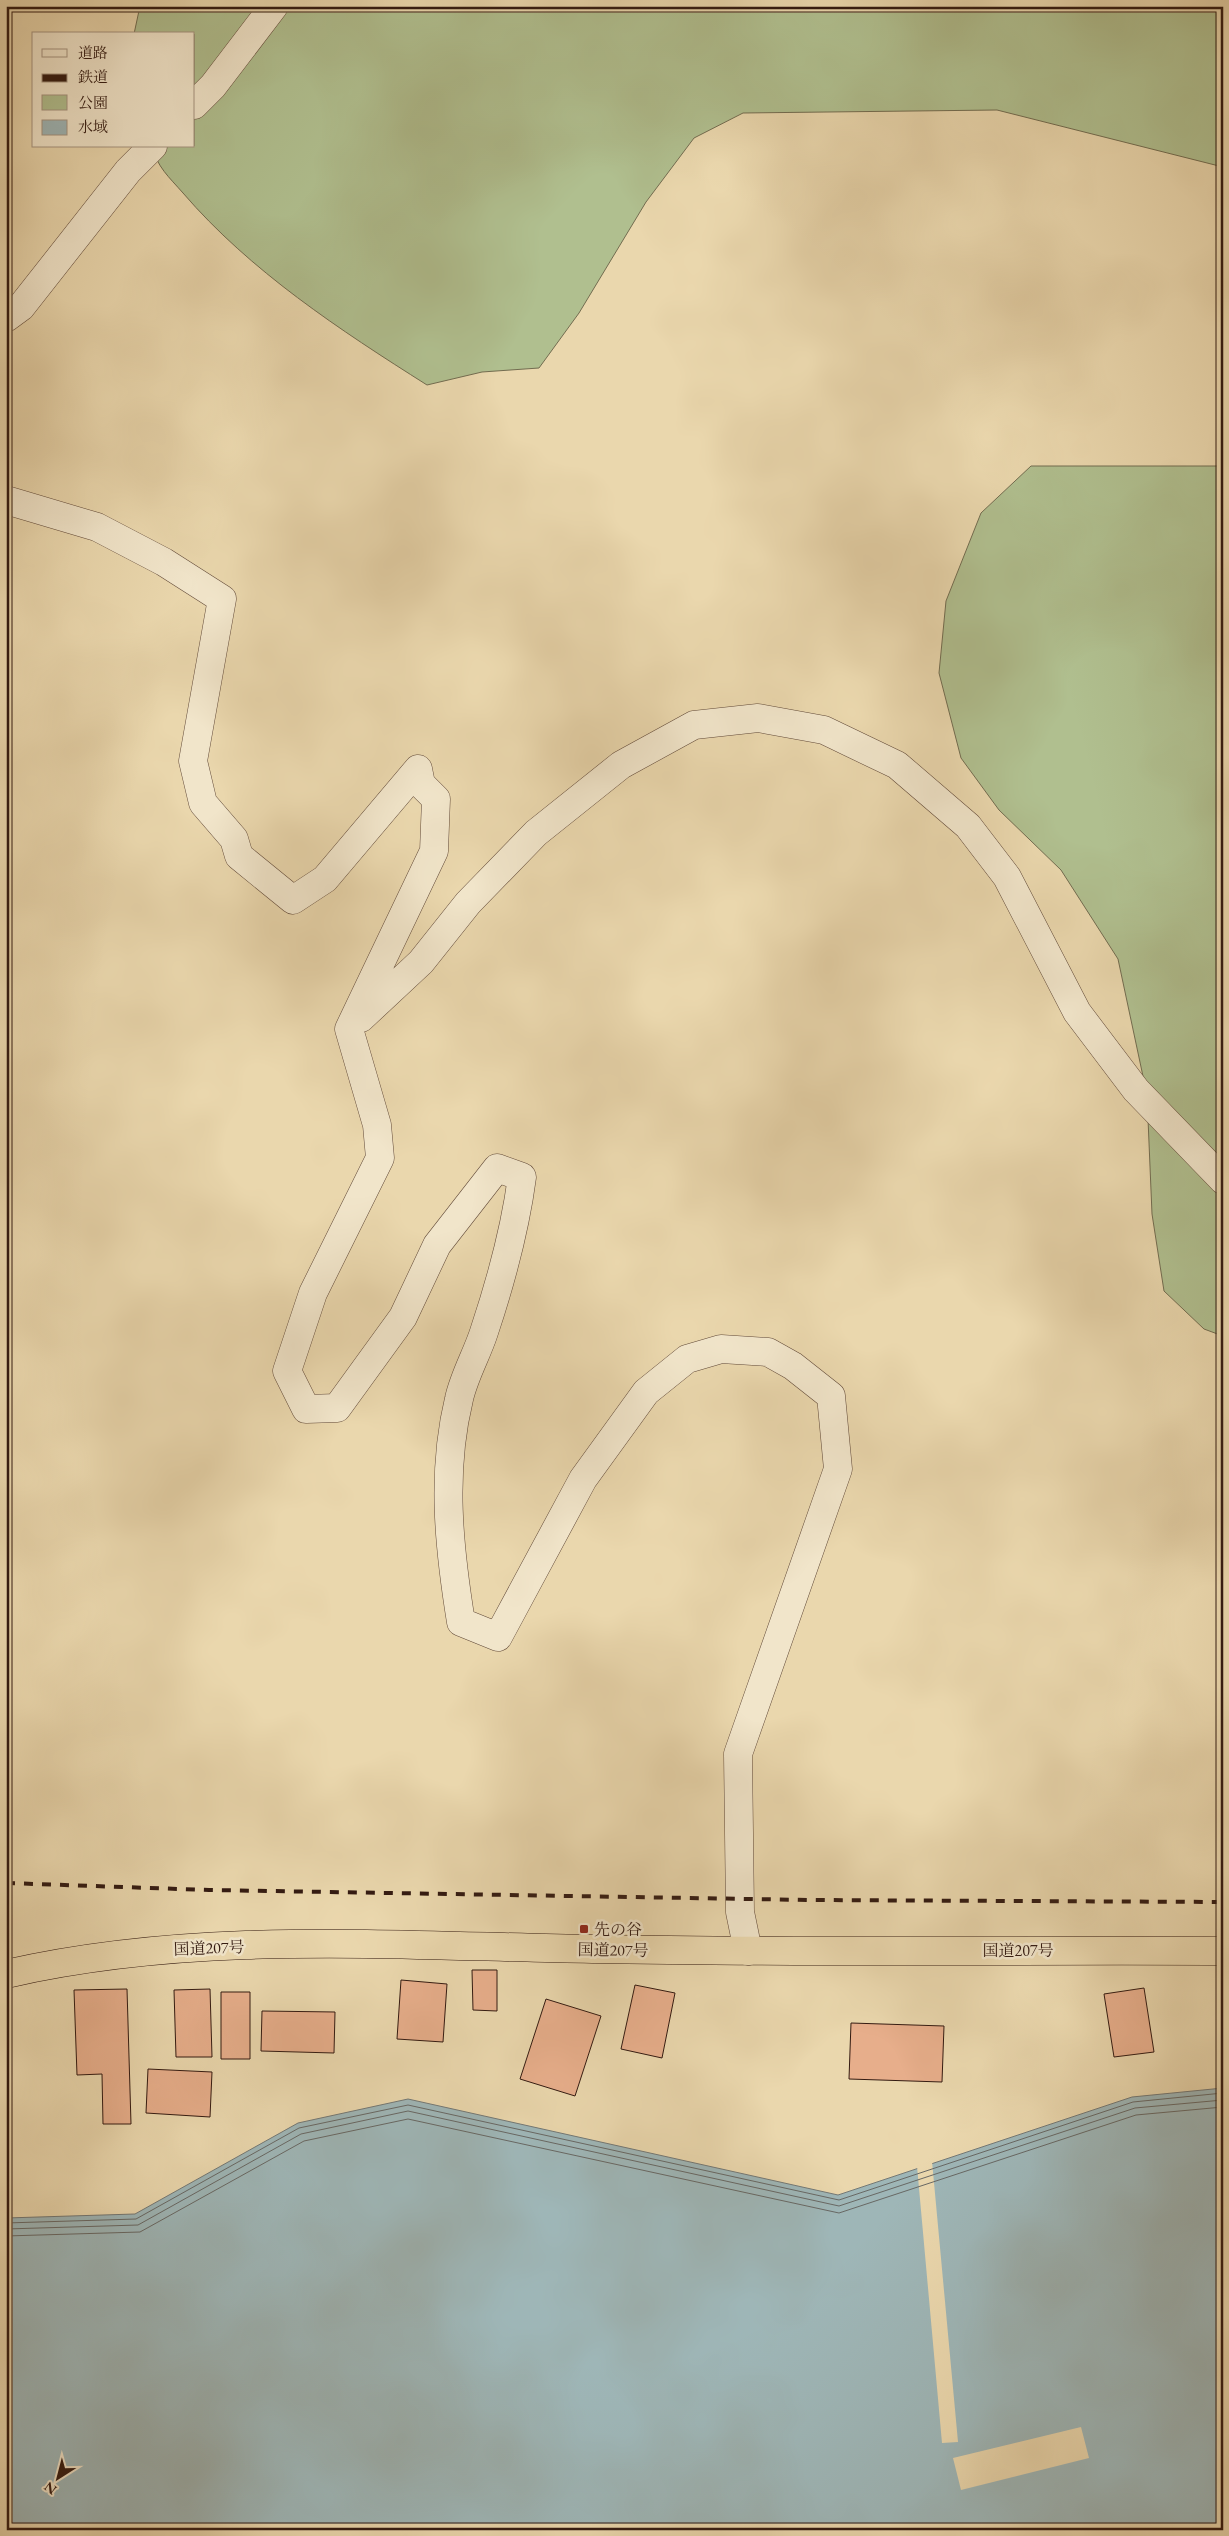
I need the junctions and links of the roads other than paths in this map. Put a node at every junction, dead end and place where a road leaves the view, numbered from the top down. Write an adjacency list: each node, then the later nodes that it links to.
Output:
1 (274, 6): 2 (street)
2 (195, 104)
3 (151, 148): 4 (street)
4 (6, 318)
5 (6, 500): 6 (street)
6 (349, 1029): 7 (street); 8 (street)
7 (1223, 1180)
8 (748, 1951): 9 (highway, 国道207号); 10 (highway, 国道207号)
9 (1223, 1951)
10 (6, 1974)

